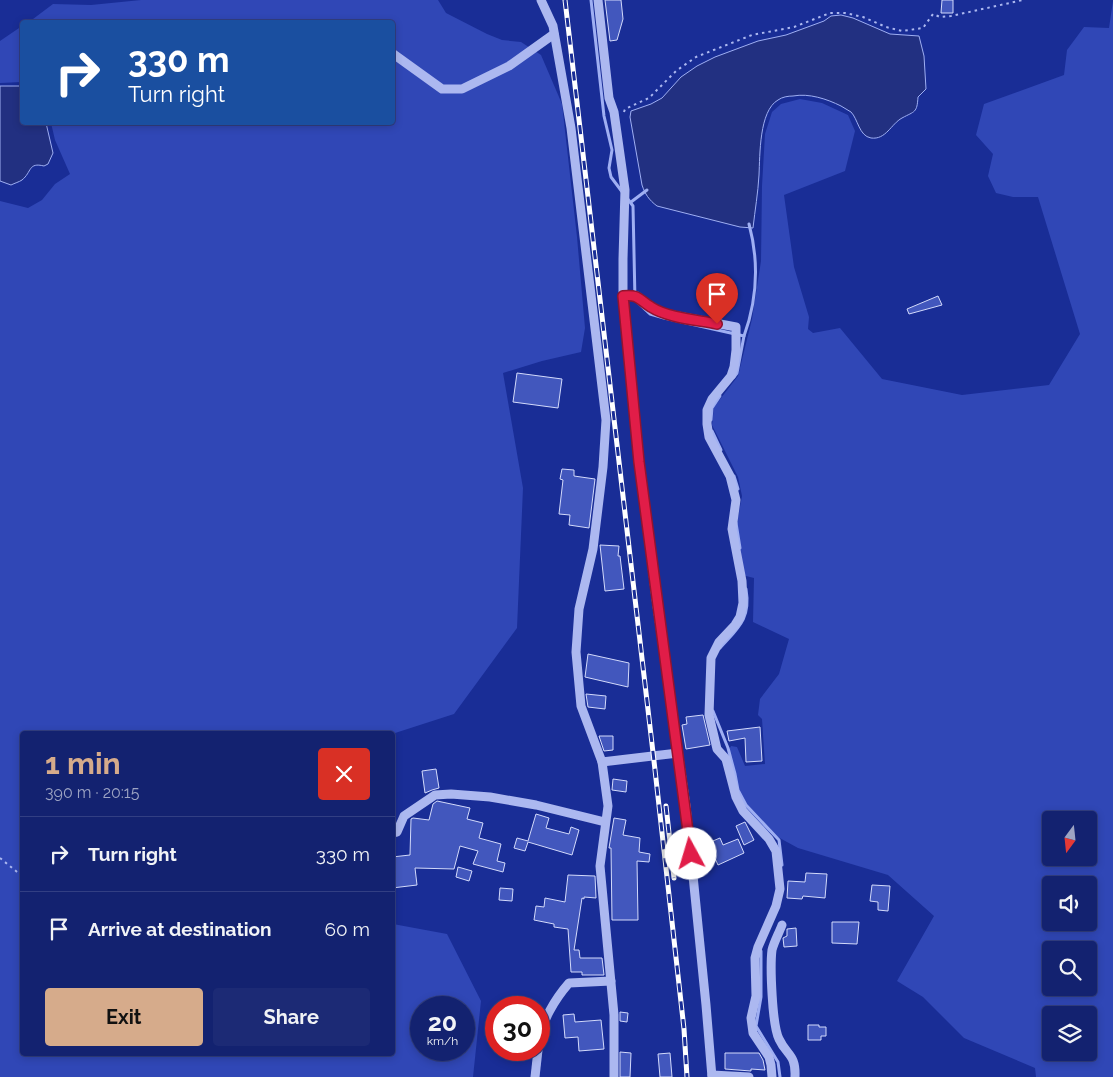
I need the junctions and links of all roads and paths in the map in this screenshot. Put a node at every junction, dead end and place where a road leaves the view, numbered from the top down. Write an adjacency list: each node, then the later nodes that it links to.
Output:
1 (541, 0): 4 (street)
2 (598, 0): 7 (street)
3 (1023, 0): 6 (path)
4 (554, 34): 5 (street); 9 (street)
5 (395, 55)
6 (623, 118)
7 (631, 296): 8 (street); 22 (street)
8 (678, 753): 9 (street); 18 (street)
9 (602, 762): 10 (street)
10 (605, 822): 11 (street); 15 (street)
11 (395, 832)
12 (0, 858): 13 (path)
13 (20, 874)
14 (782, 924): 23 (street)
15 (611, 981): 16 (street); 20 (street)
16 (550, 1012)
17 (537, 1061): 19 (street)
18 (712, 1076): 21 (street)
19 (535, 1077)
20 (614, 1077)
21 (749, 1077)
22 (772, 1077)
23 (795, 1077)

